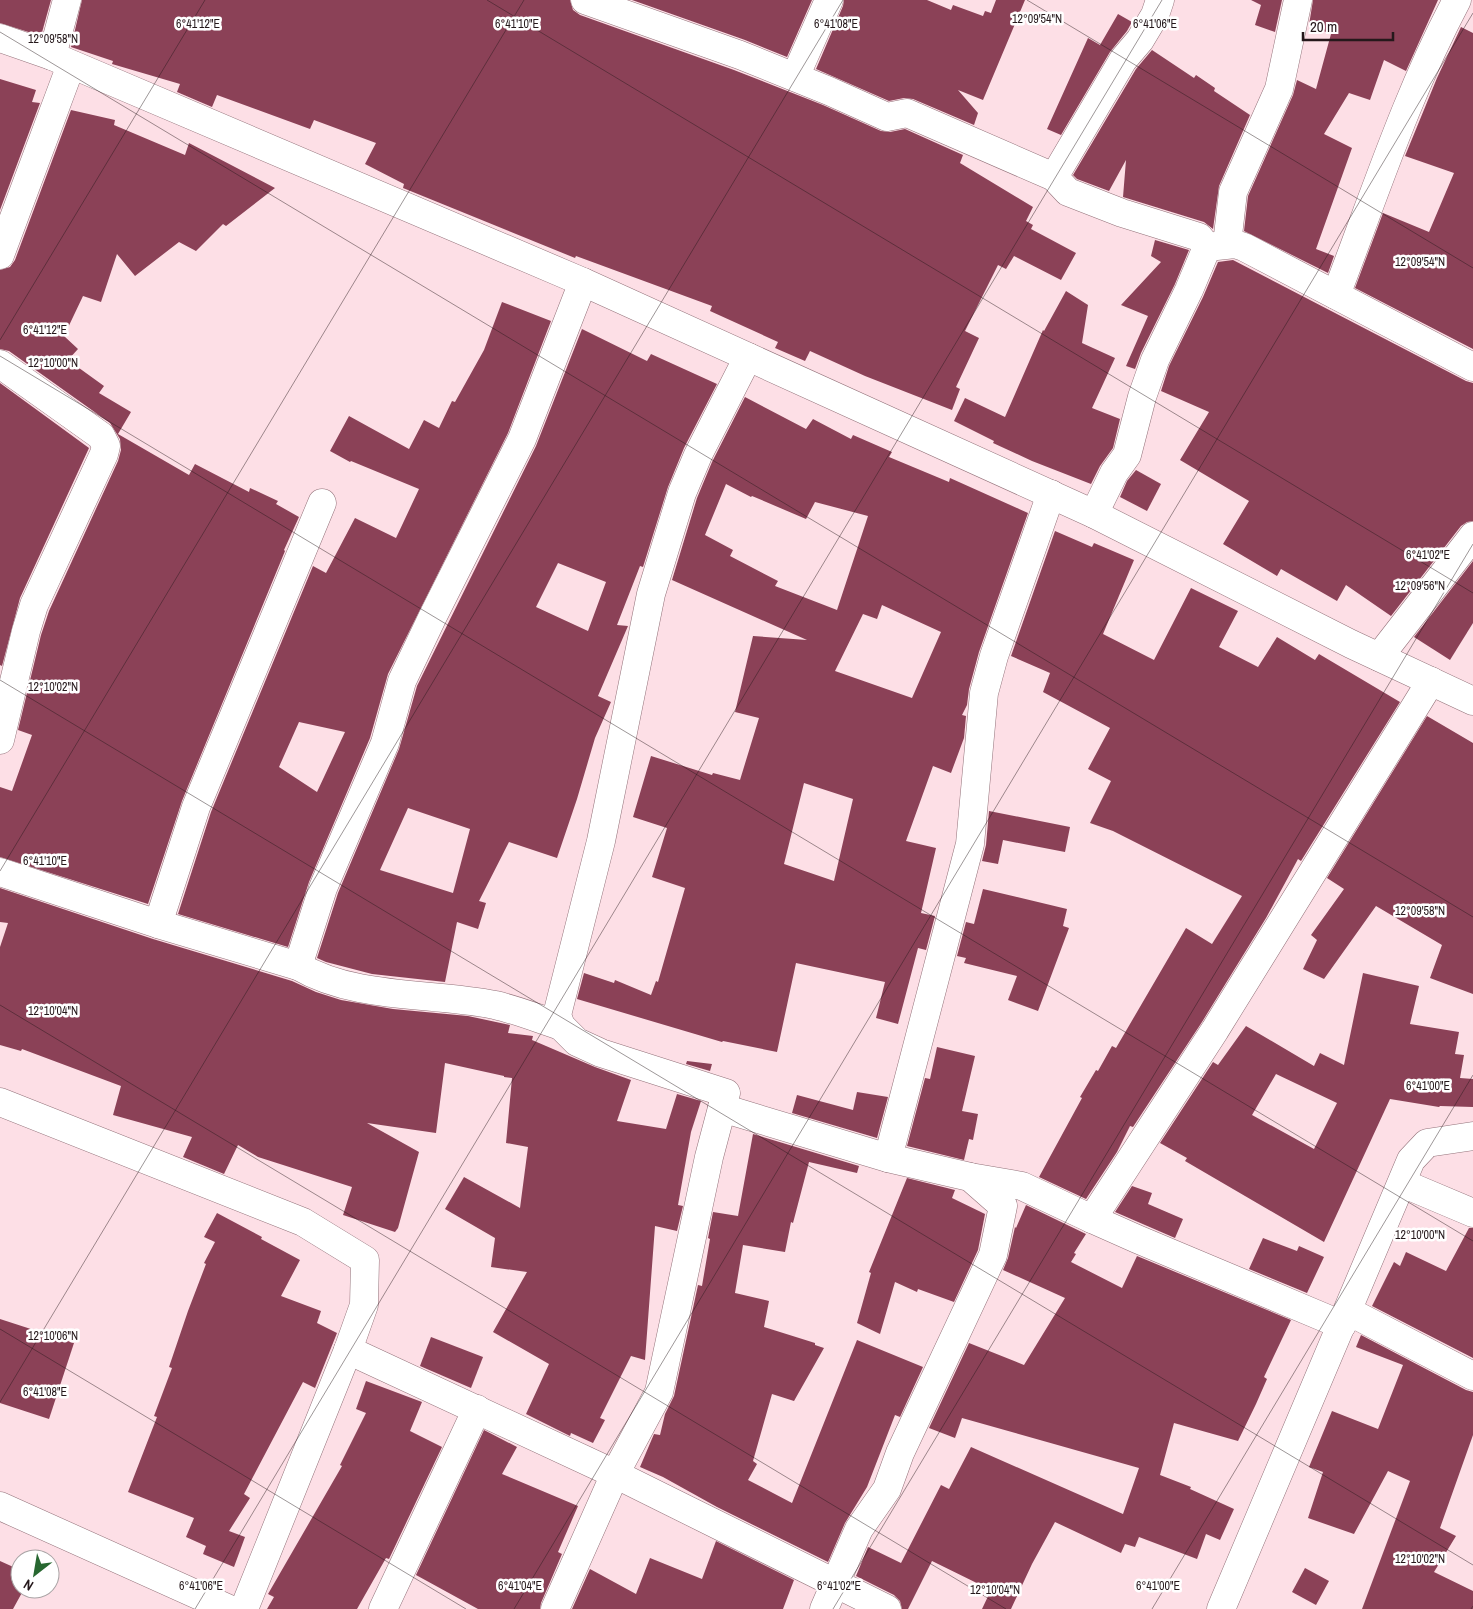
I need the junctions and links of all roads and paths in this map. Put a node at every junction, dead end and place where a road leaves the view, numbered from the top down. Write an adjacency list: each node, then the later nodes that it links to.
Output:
1 (67, 0): 8 (street)
2 (586, 0): 9 (street)
3 (829, 0): 9 (street)
4 (1160, 0): 10 (street)
5 (1298, 0): 11 (street)
6 (1457, 0): 14 (street)
7 (0, 38): 8 (street)
8 (62, 60): 12 (street); 13 (street)
9 (795, 77): 10 (street)
10 (1054, 177): 11 (street)
11 (1217, 246): 14 (street); 20 (street)
12 (0, 255)
13 (583, 282): 15 (street); 28 (street)
14 (1336, 295): 17 (street)
15 (748, 357): 18 (street); 29 (street)
16 (0, 364): 25 (street)
17 (1473, 367)
18 (1051, 494): 20 (street); 33 (street)
19 (322, 503): 27 (street)
20 (1094, 514): 22 (street)
21 (1473, 536): 22 (street)
22 (1379, 657): 23 (street)
23 (1431, 681): 24 (street); 37 (street)
24 (1473, 701)
25 (0, 740)
26 (0, 872): 27 (street)
27 (158, 924): 28 (street)
28 (298, 966): 29 (street)
29 (561, 1026): 31 (street)
30 (0, 1102): 39 (street)
31 (722, 1108): 33 (street); 42 (street)
32 (1473, 1136): 35 (street)
33 (888, 1158): 34 (street)
34 (970, 1177): 37 (street); 44 (street)
35 (1402, 1183): 36 (street); 38 (street)
36 (1473, 1214)
37 (1092, 1218): 38 (street)
38 (1345, 1318): 40 (street); 51 (street)
39 (348, 1350): 41 (street); 46 (street)
40 (1473, 1376)
41 (477, 1409): 42 (street); 47 (street)
42 (615, 1474): 44 (street); 48 (street)
43 (0, 1506): 45 (street)
44 (836, 1583): 49 (street); 50 (street)
45 (229, 1609)
46 (244, 1609)
47 (383, 1609)
48 (555, 1609)
49 (824, 1609)
50 (888, 1609)
51 (1221, 1609)

